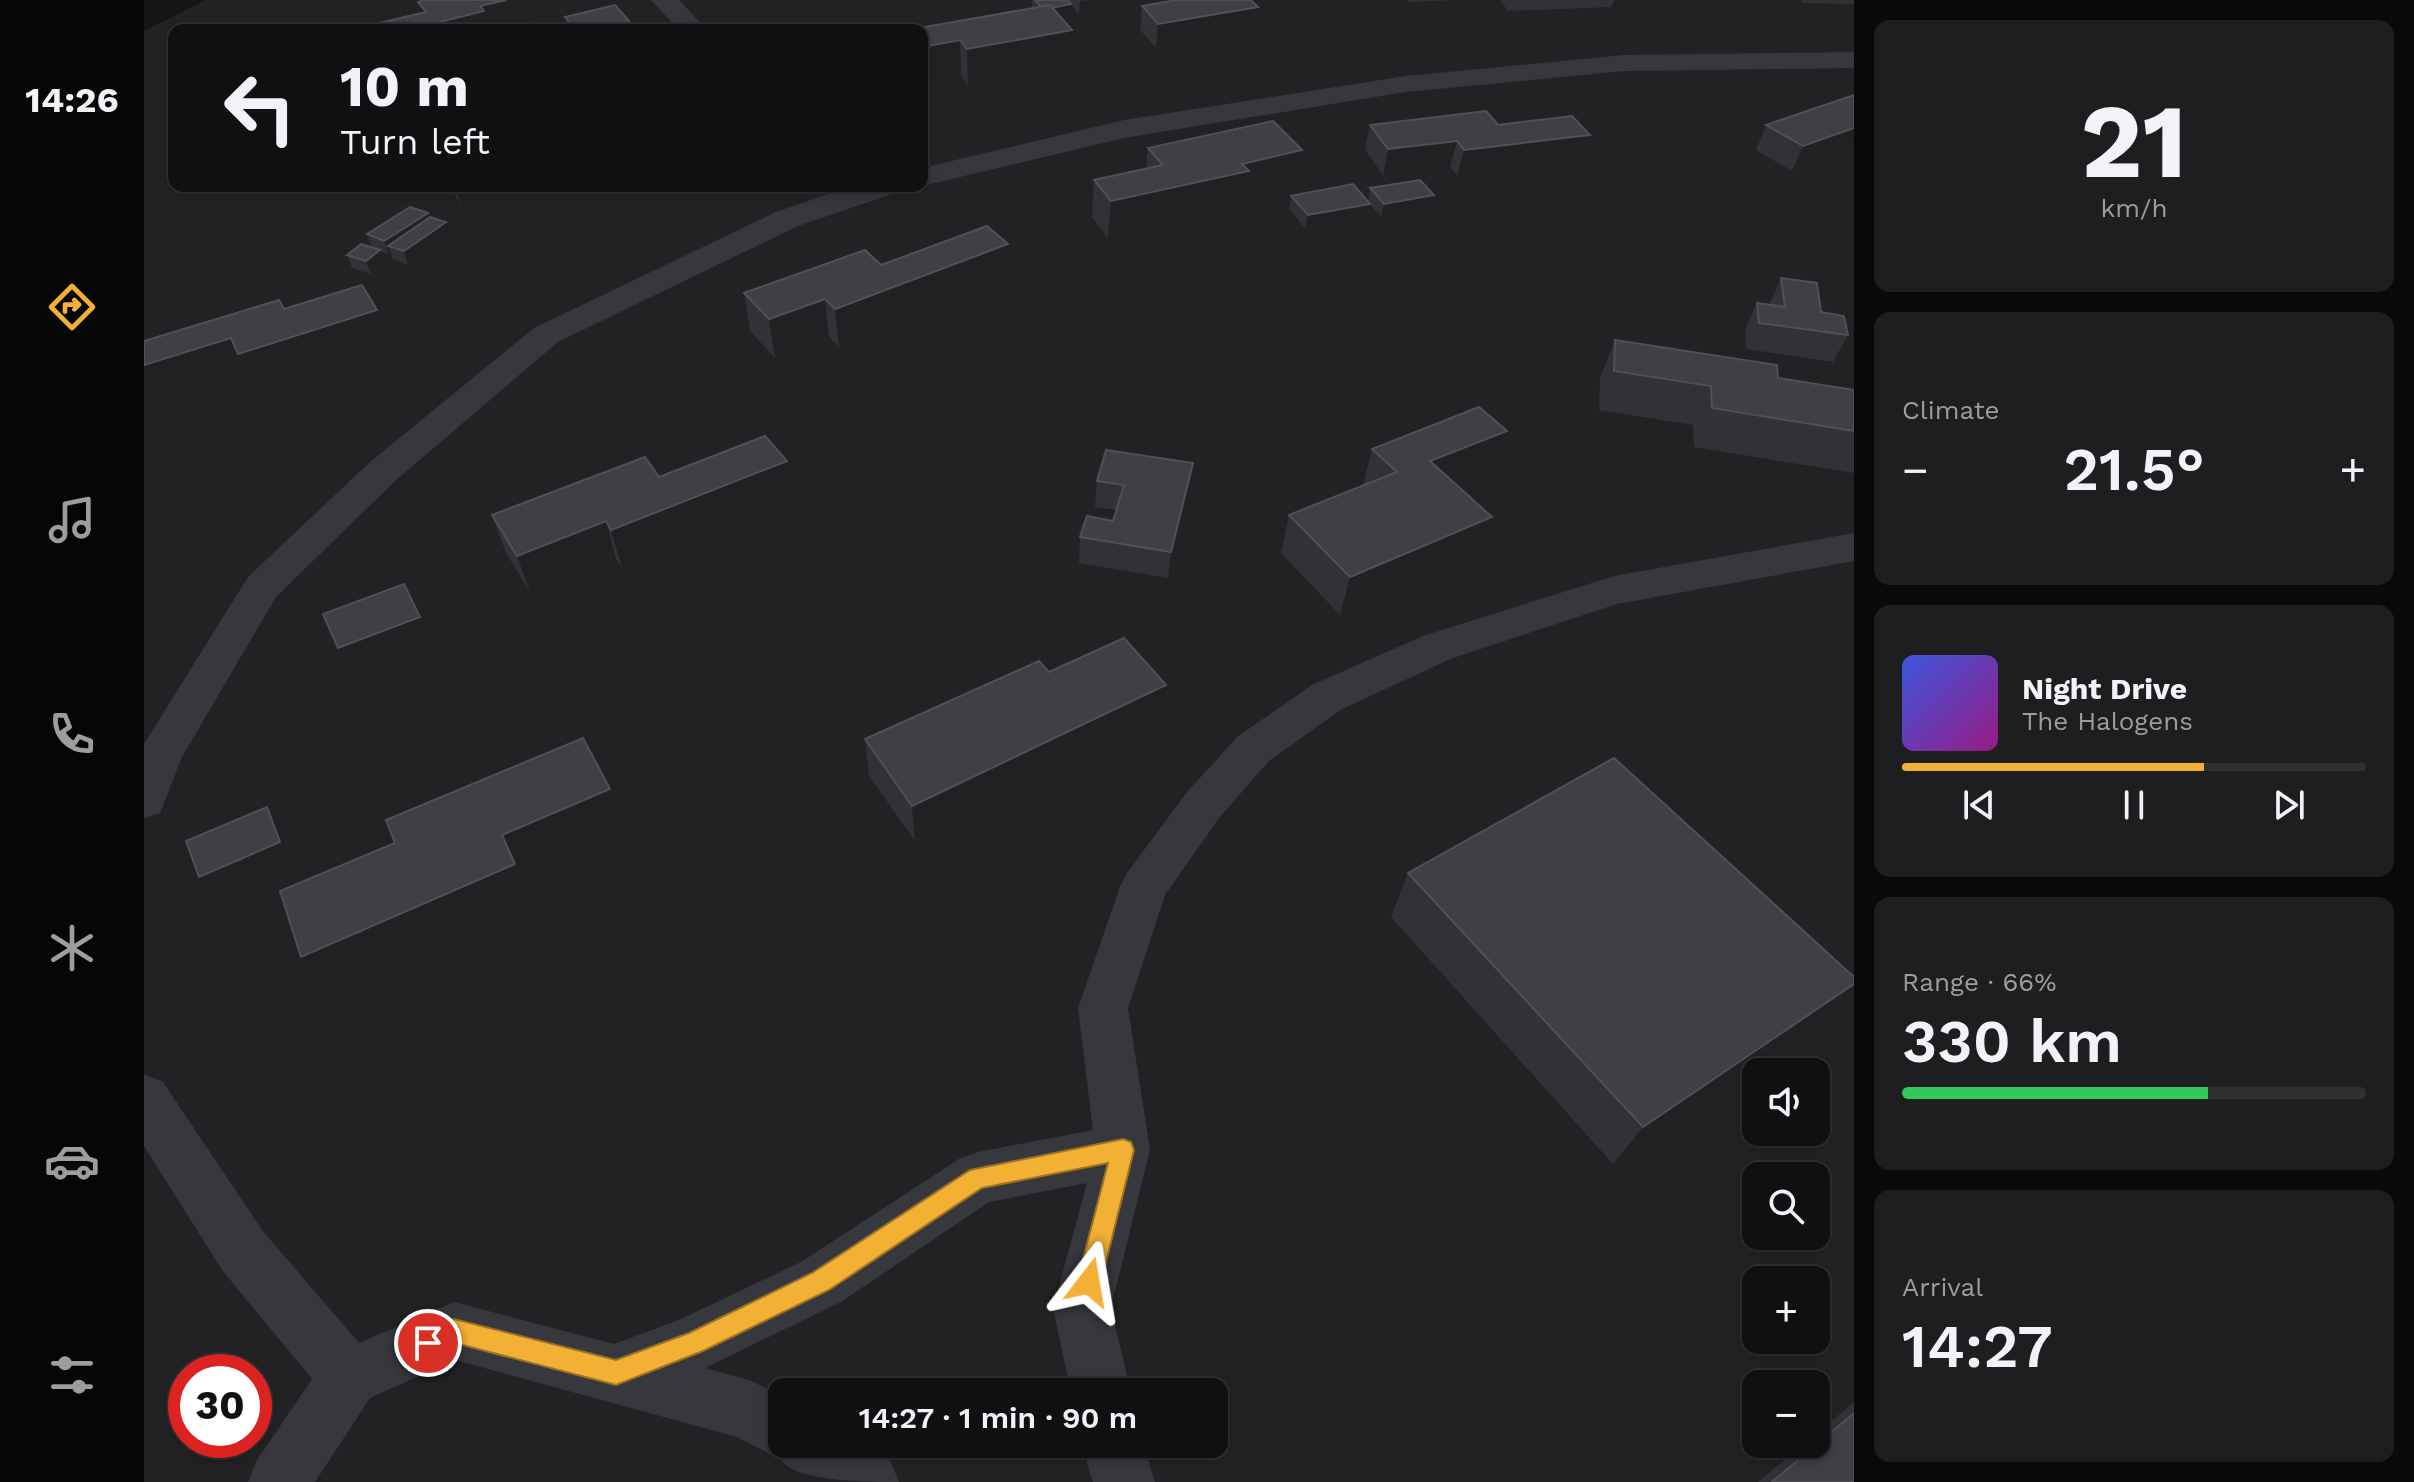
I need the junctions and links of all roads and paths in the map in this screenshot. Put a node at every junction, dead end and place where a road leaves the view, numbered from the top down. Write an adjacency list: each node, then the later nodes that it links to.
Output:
1 (664, 0): 2 (street)
2 (688, 24)
3 (1854, 60): 4 (street)
4 (928, 176)
5 (855, 192): 7 (street)
6 (1854, 547): 9 (street)
7 (144, 800)
8 (144, 1099): 11 (street)
9 (1123, 1150): 10 (street); 12 (street)
10 (616, 1373): 11 (street); 13 (street)
11 (349, 1377): 16 (street)
12 (1098, 1378)
13 (768, 1422)
14 (828, 1458): 17 (street)
15 (1116, 1458): 18 (street)
16 (279, 1482)
17 (868, 1482)
18 (1124, 1482)

